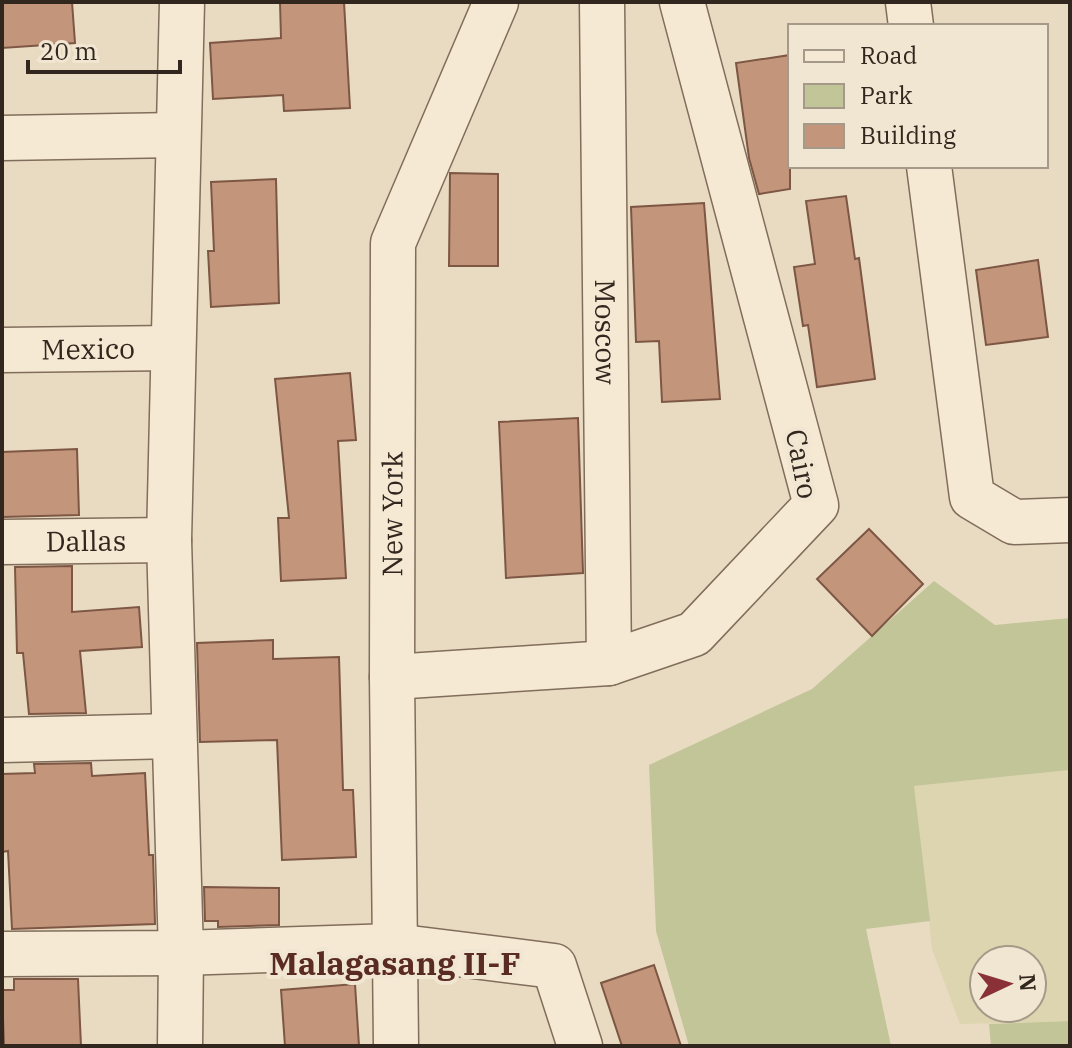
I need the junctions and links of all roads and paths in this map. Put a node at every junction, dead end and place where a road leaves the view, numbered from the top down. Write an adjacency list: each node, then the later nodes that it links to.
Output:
1 (182, 2): 7 (street)
2 (496, 2): 16 (street, New York)
3 (602, 2): 15 (street, Moscow)
4 (682, 2): 15 (street, Cairo)
5 (908, 2): 6 (street)
6 (911, 24)
7 (177, 135): 8 (street); 10 (street)
8 (2, 138)
9 (929, 168): 12 (street)
10 (173, 348): 11 (street, Mexico); 13 (street)
11 (2, 350)
12 (1070, 520)
13 (169, 540): 14 (street, Dallas); 17 (street)
14 (2, 542)
15 (609, 663): 16 (street, Cairo)
16 (392, 677): 19 (street, New York)
17 (174, 736): 18 (street); 20 (street)
18 (2, 740)
19 (394, 946): 20 (street); 23 (street, New York); 24 (street)
20 (181, 953): 21 (street); 22 (street)
21 (2, 954)
22 (180, 1046)
23 (396, 1046)
24 (580, 1046)

